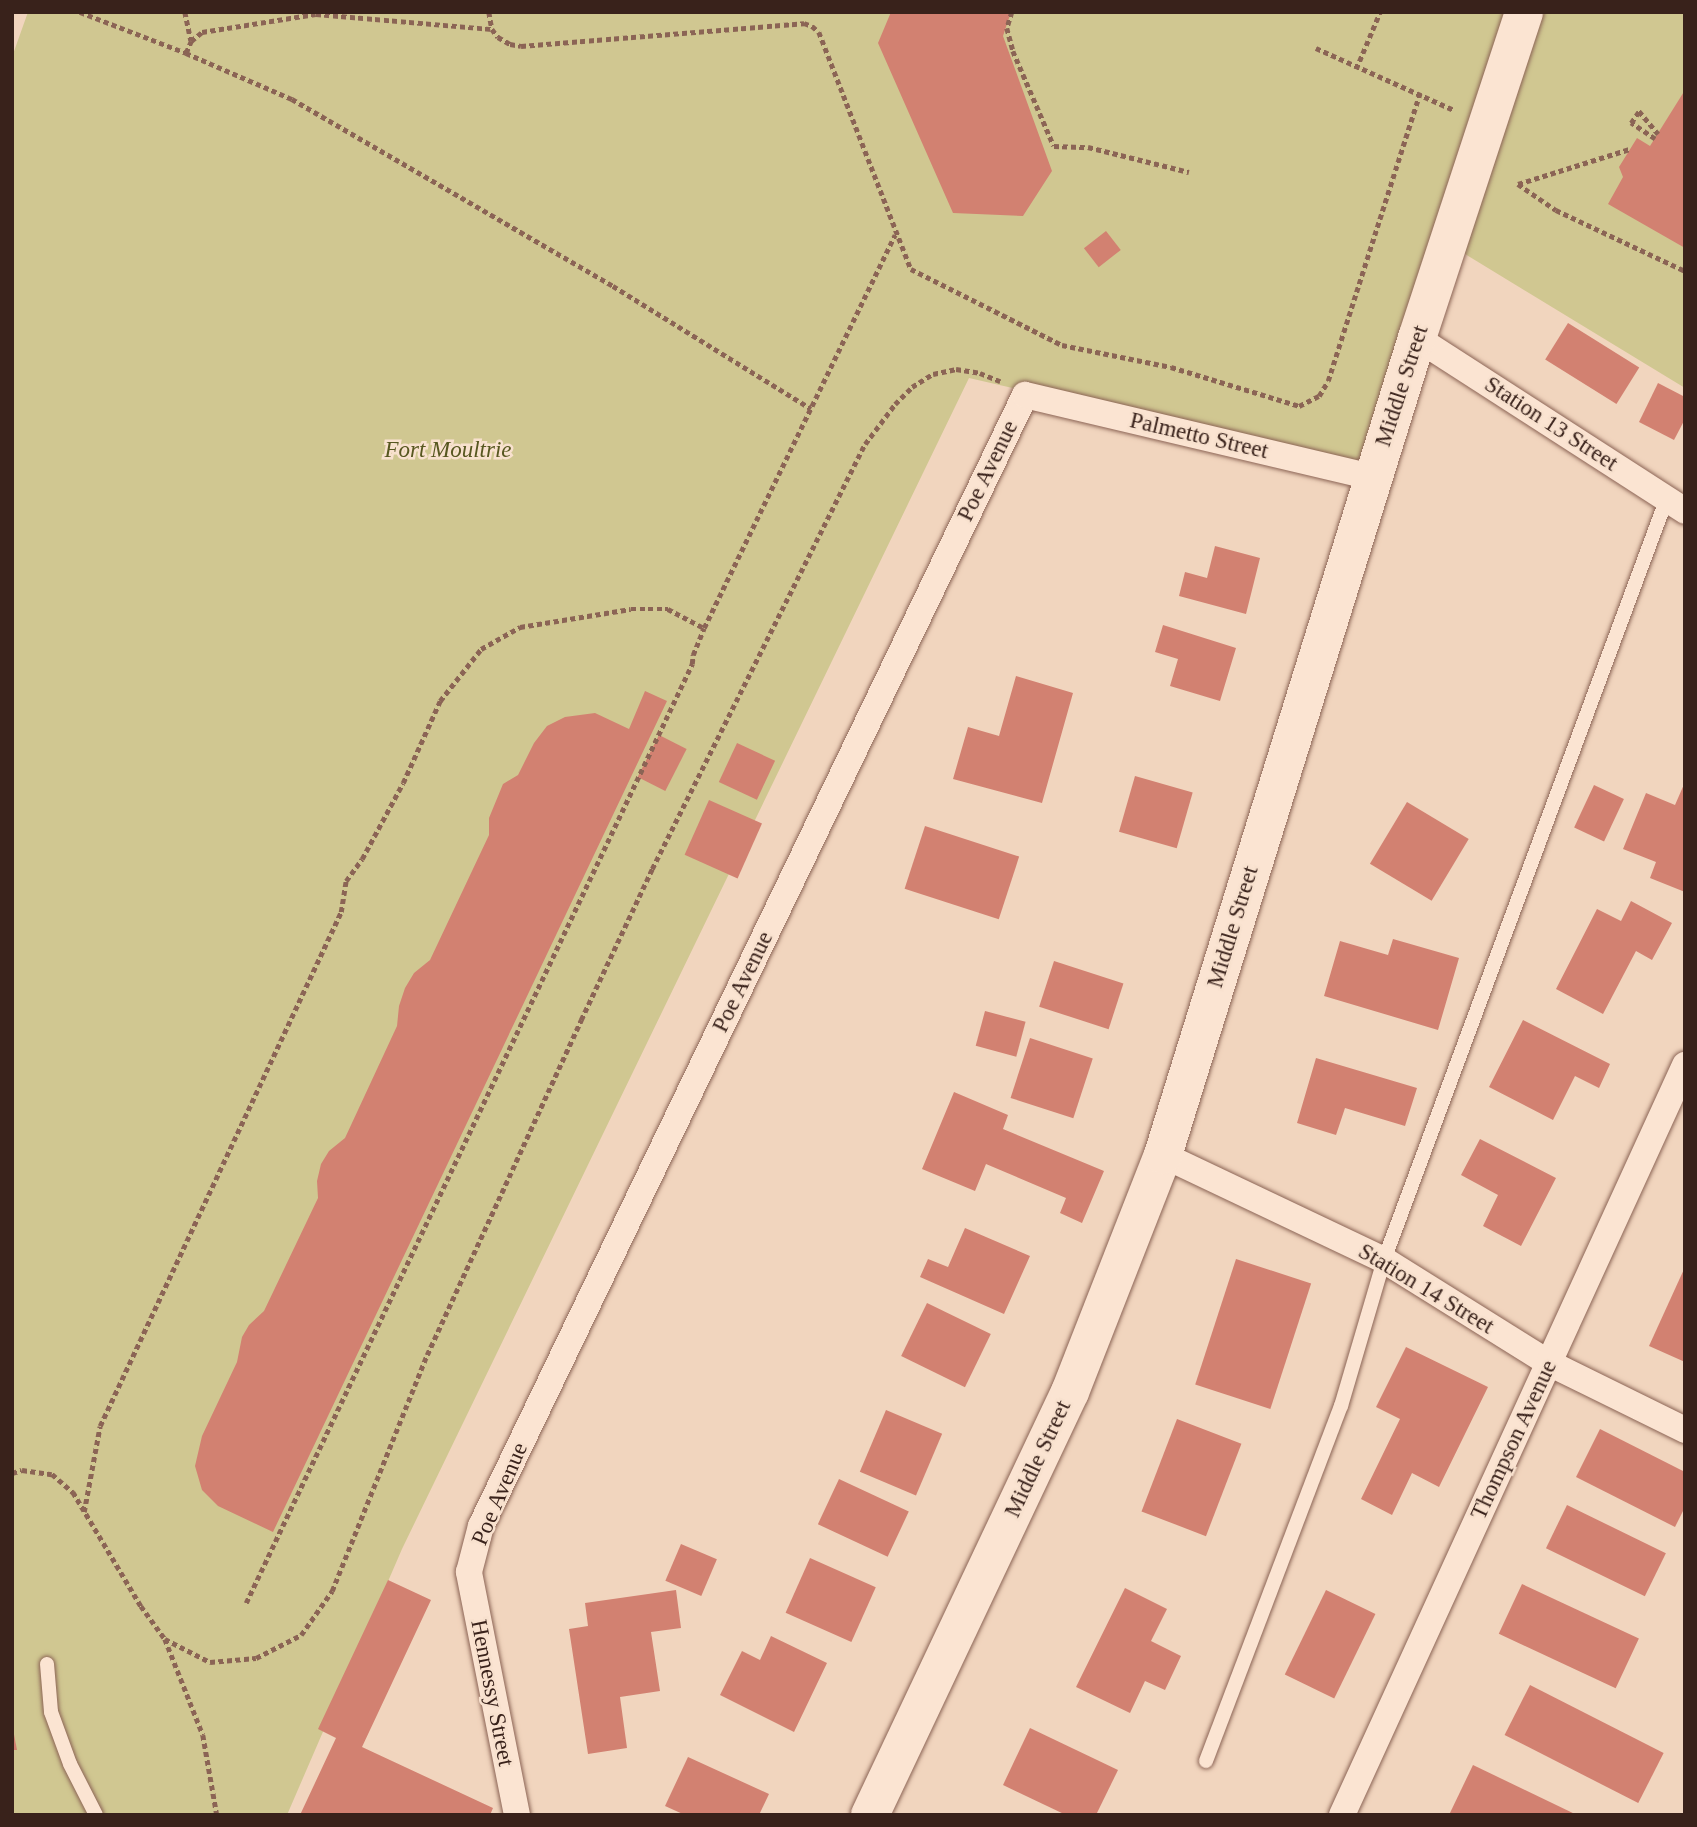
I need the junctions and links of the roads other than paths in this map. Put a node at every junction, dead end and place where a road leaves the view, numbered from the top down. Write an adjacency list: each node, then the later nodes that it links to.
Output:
1 (1524, 12): 2 (street, Middle Street)
2 (1417, 338): 4 (street, Middle Street); 5 (street, Station 13 Street)
3 (1025, 395): 4 (street, Palmetto Street); 11 (street, Poe Avenue)
4 (1373, 477): 7 (street, Middle Street)
5 (1676, 505): 8 (lane)
6 (1685, 1065): 9 (street, Thompson Avenue)
7 (1163, 1155): 8 (street, Station 14 Street); 16 (street, Middle Street)
8 (1384, 1260): 9 (street, Station 14 Street); 13 (lane)
9 (1549, 1363): 10 (street, Station 14 Street); 17 (street, Thompson Avenue)
10 (1685, 1430)
11 (469, 1572): 15 (street, Hennessy Street)
12 (47, 1664): 14 (lane)
13 (1206, 1761)
14 (96, 1815)
15 (517, 1815)
16 (870, 1815)
17 (1342, 1815)

